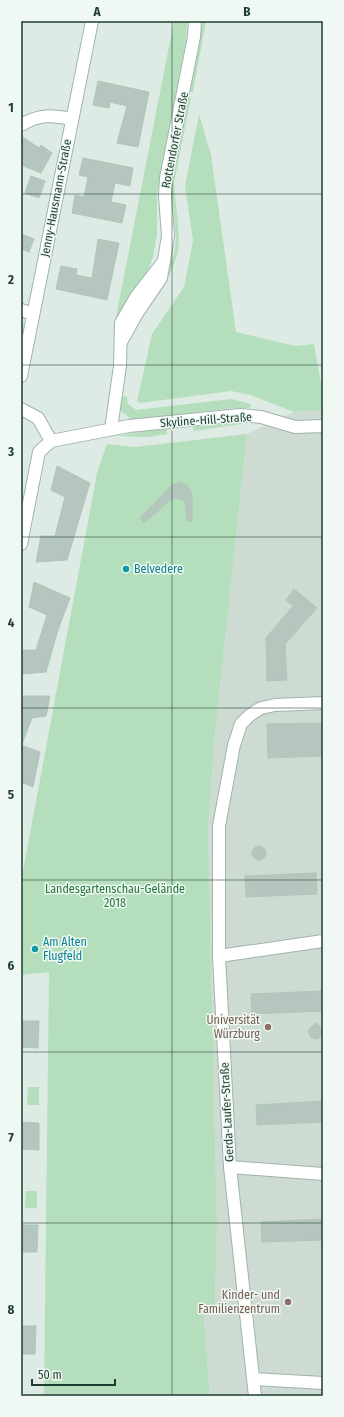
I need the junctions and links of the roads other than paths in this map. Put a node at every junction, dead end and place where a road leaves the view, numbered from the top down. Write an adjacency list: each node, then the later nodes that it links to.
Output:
1 (92, 21): 3 (street, Jenny-Hausmann-Straße)
2 (194, 21): 10 (street, Rottendorfer Straße)
3 (72, 119): 4 (street); 6 (street, Jenny-Hausmann-Straße)
4 (21, 125)
5 (21, 310): 6 (street)
6 (33, 314): 7 (street, Jenny-Hausmann-Straße)
7 (21, 376)
8 (21, 409): 11 (street)
9 (323, 426): 10 (street, Skyline-Hill-Straße)
10 (111, 429): 11 (street)
11 (51, 442): 12 (street)
12 (23, 518): 13 (street)
13 (21, 544)
14 (323, 703): 16 (street, Gerda-Laufer-Straße)
15 (323, 941): 16 (street)
16 (219, 956): 17 (street, Gerda-Laufer-Straße)
17 (230, 1167): 18 (street); 19 (street, Gerda-Laufer-Straße)
18 (323, 1174)
19 (253, 1379): 20 (street); 21 (street, Gerda-Laufer-Straße)
20 (323, 1383)
21 (255, 1396)

